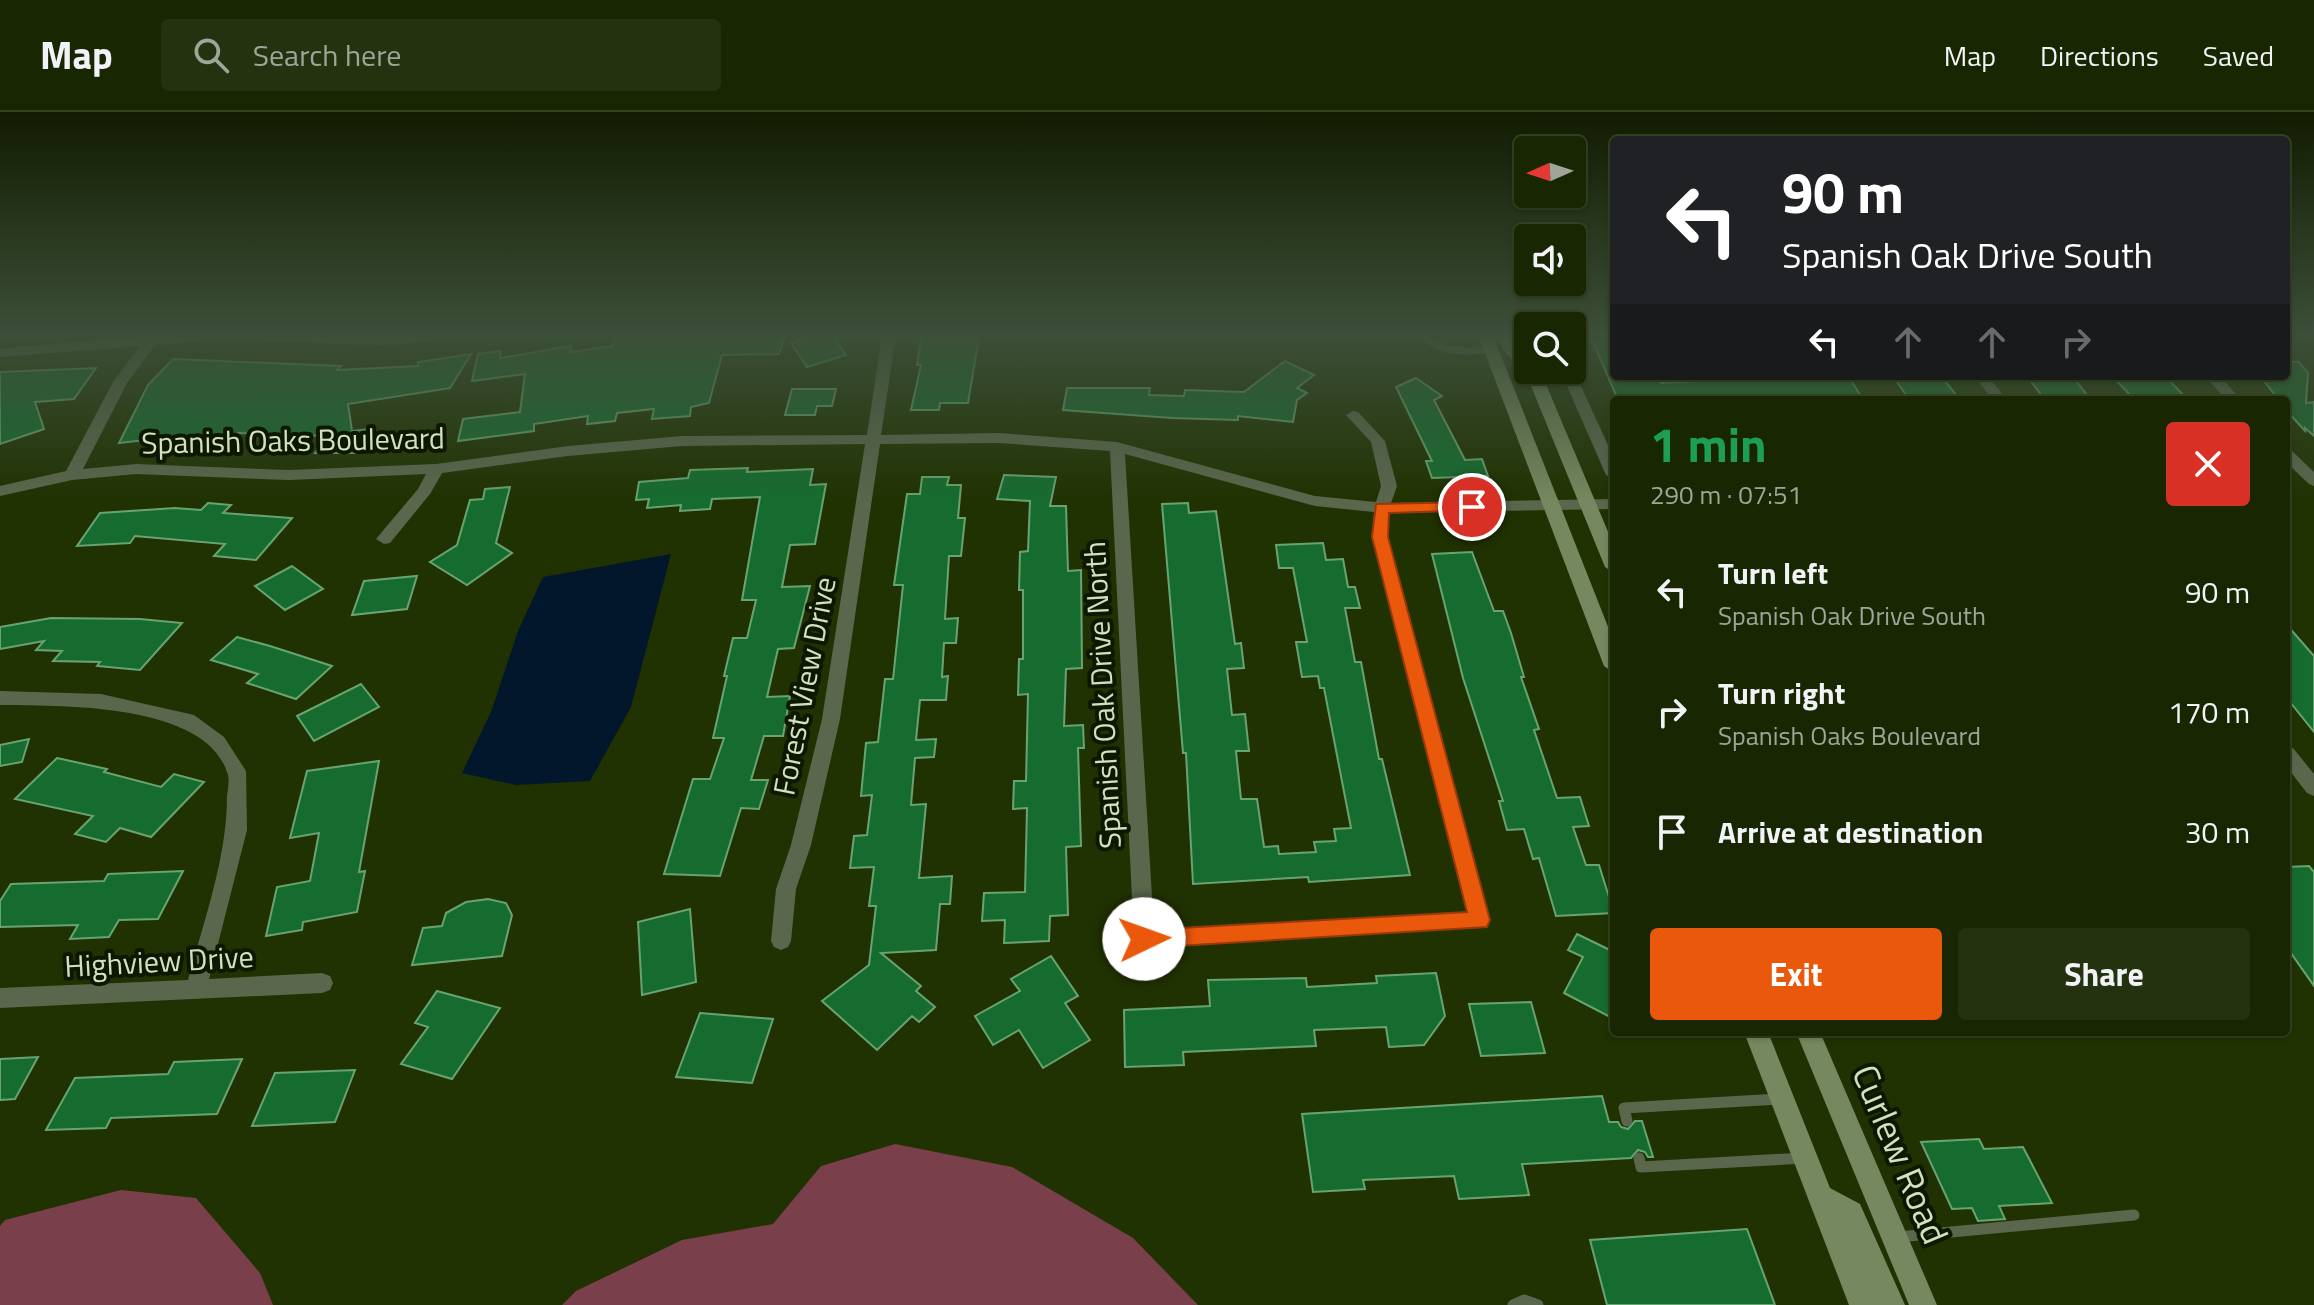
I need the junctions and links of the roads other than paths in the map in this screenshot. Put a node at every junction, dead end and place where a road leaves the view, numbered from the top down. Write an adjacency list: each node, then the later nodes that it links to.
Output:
1 (116, 391): 14 (street)
2 (881, 391): 9 (street, Forest View Drive)
3 (1506, 391): 19 (main road)
4 (1540, 391): 18 (main road)
5 (1576, 391): 7 (street)
6 (1353, 415): 20 (street)
7 (1597, 436): 8 (street); 12 (street)
8 (1610, 436)
9 (874, 439): 10 (street, Spanish Oaks Boulevard); 13 (street, Spanish Oaks Boulevard); 27 (street, Forest View Drive)
10 (1117, 447): 20 (street, Spanish Oaks Boulevard); 20 (street, Spanish Oak Drive North)
11 (2290, 457): 15 (street)
12 (1610, 466)
13 (436, 469): 14 (street, Spanish Oaks Boulevard); 21 (street)
14 (72, 475): 16 (street, Spanish Oaks Boulevard)
15 (2314, 481)
16 (0, 491)
17 (1610, 504): 18 (street, Spanish Oaks Boulevard)
18 (1588, 505): 19 (street, Spanish Oaks Boulevard); 22 (main road)
19 (1551, 506): 20 (street, Spanish Oaks Boulevard); 23 (main road)
20 (1382, 508)
21 (384, 539)
22 (1610, 557)
23 (1610, 656)
24 (0, 698): 29 (street)
25 (2290, 758): 26 (street)
26 (2314, 788)
27 (781, 941)
28 (322, 983): 29 (street, Highview Drive)
29 (196, 989): 30 (street, Highview Drive)
30 (0, 998)
31 (1758, 1036): 33 (main road)
32 (1810, 1036): 39 (main road, Curlew Road)
33 (1783, 1099): 34 (lane); 36 (main road)
34 (1627, 1121)
35 (1639, 1158): 36 (lane)
36 (1806, 1158): 37 (main road)
37 (1820, 1197): 42 (main road); 43 (main road)
38 (2134, 1215): 39 (lane)
39 (1895, 1238): 44 (main road, Curlew Road)
40 (1513, 1305): 41 (lane)
41 (1538, 1305)
42 (1863, 1305)
43 (1891, 1305)
44 (1923, 1305)

